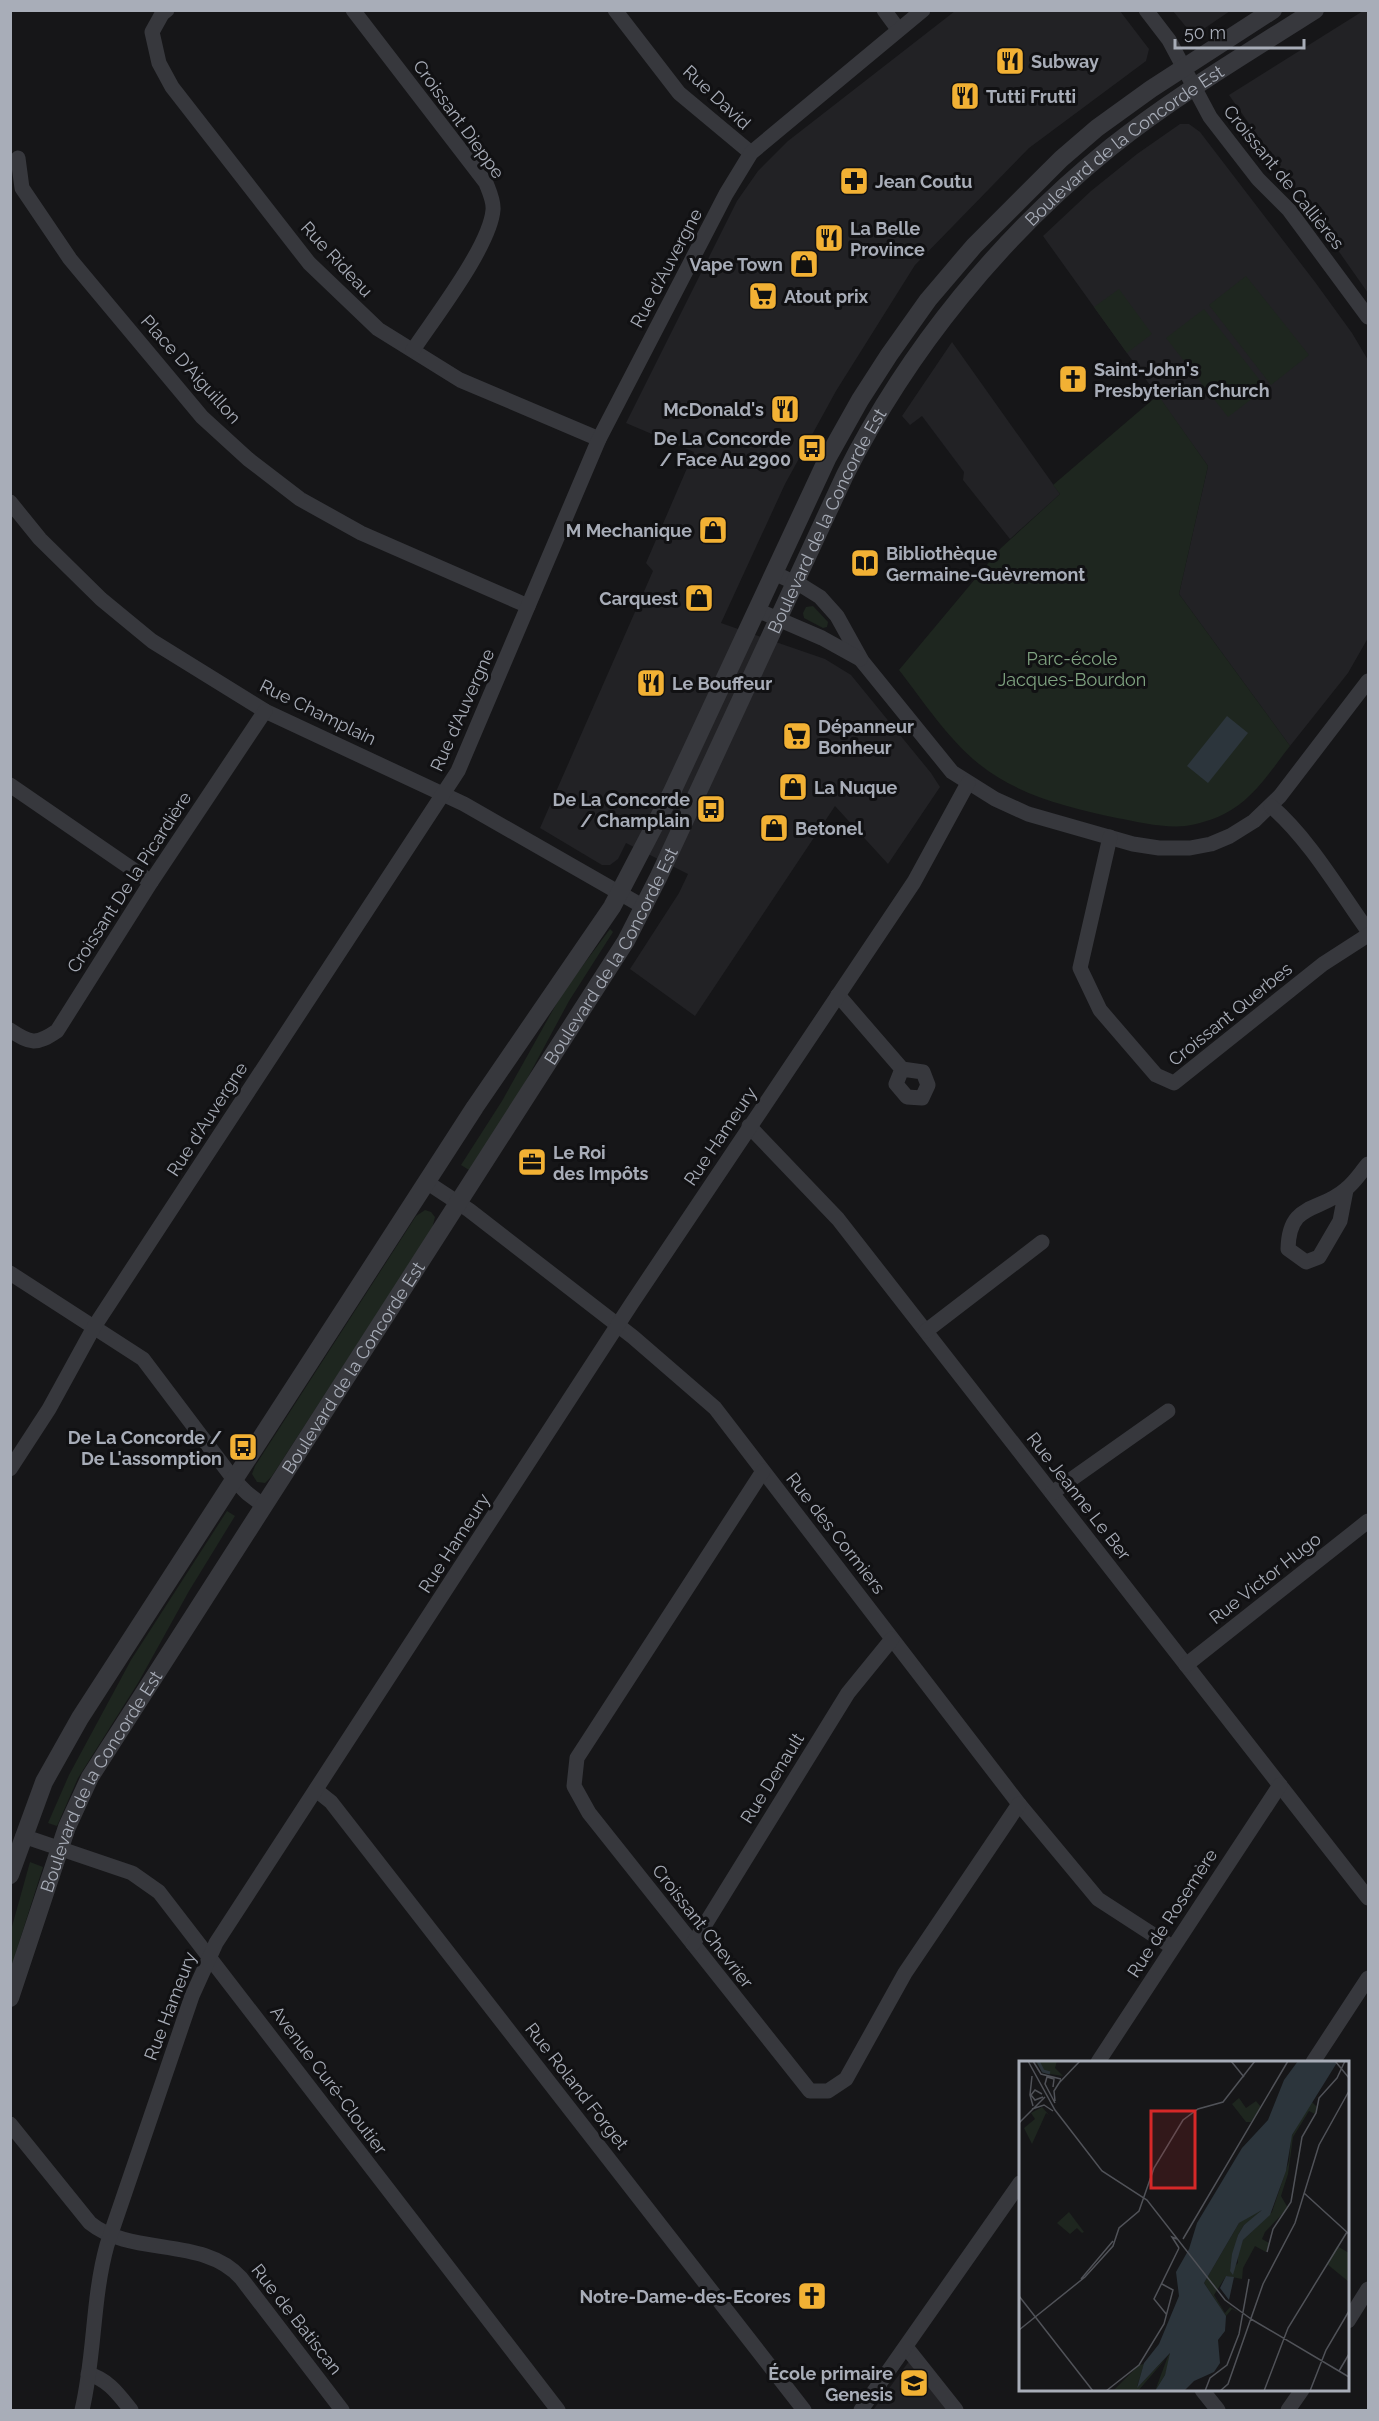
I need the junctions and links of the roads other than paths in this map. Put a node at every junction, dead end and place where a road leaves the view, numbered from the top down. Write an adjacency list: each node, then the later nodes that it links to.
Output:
1 (167, 10): 15 (street, Rue Rideau)
2 (353, 10): 15 (street, Croissant Dieppe)
3 (615, 10): 12 (street, Rue David)
4 (884, 10): 9 (street)
5 (923, 10): 9 (street, Rue d'Auvergne)
6 (1146, 10): 10 (street, Croissant de Callières)
7 (1273, 10): 10 (street, Boulevard de la Concorde Est)
8 (1315, 10): 11 (street, Boulevard de la Concorde Est)
9 (898, 29): 12 (street, Rue d'Auvergne)
10 (1184, 68): 11 (street, Croissant de Callières); 18 (street, Boulevard de la Concorde Est)
11 (1194, 88): 14 (street, Croissant de Callières); 19 (street, Boulevard de la Concorde Est)
12 (751, 153): 16 (street, Rue d'Auvergne)
13 (18, 158): 20 (street, Place D'Aiguillon)
14 (1368, 317)
15 (413, 350): 16 (street, Rue Rideau)
16 (599, 439): 20 (street, Rue d'Auvergne)
17 (10, 502): 25 (street, Rue Champlain)
18 (774, 573): 19 (street); 21 (street, Boulevard de la Concorde Est)
19 (794, 582): 22 (street, Boulevard de la Concorde Est); 23 (street)
20 (528, 606): 28 (street, Rue d'Auvergne)
21 (757, 610): 22 (street); 32 (street, Boulevard de la Concorde Est)
22 (778, 619): 23 (street); 33 (street, Boulevard de la Concorde Est)
23 (862, 661): 26 (street)
24 (1368, 681): 29 (street)
25 (265, 711): 28 (street, Rue Champlain); 31 (street, Croissant De la Picardière)
26 (968, 783): 30 (street); 35 (street, Rue Hameury)
27 (10, 786): 31 (street)
28 (444, 794): 32 (street, Rue Champlain); 46 (street, Rue d'Auvergne)
29 (1270, 806): 30 (street); 34 (street)
30 (1110, 837): 34 (street, Croissant Querbes)
31 (150, 882): 36 (street, Croissant De la Picardière)
32 (619, 893): 33 (street, Rue Champlain); 40 (street, Boulevard de la Concorde Est)
33 (644, 907): 42 (street, Boulevard de la Concorde Est)
34 (1368, 933)
35 (838, 995): 37 (street); 38 (street, Rue Hameury)
36 (10, 1030)
37 (902, 1068)
38 (749, 1126): 45 (street, Rue Hameury); 47 (street, Rue Jeanne Le Ber)
39 (1368, 1164): 41 (street)
40 (428, 1183): 42 (street, Rue des Cormiers); 51 (street, Boulevard de la Concorde Est)
41 (1346, 1190): 41 (street)
42 (460, 1203): 45 (street, Rue des Cormiers); 53 (street, Boulevard de la Concorde Est)
43 (1042, 1242): 47 (street)
44 (10, 1274): 46 (street)
45 (618, 1325): 50 (street, Rue des Cormiers); 58 (street, Rue Hameury)
46 (94, 1327): 49 (street, Rue d'Auvergne); 51 (street)
47 (926, 1331): 52 (street, Rue Jeanne Le Ber)
48 (1168, 1411): 52 (street)
49 (10, 1469)
50 (763, 1471): 55 (street, Rue des Cormiers); 64 (street, Croissant Chevrier)
51 (235, 1481): 53 (street); 60 (street, Boulevard de la Concorde Est)
52 (1052, 1493): 56 (street, Rue Jeanne Le Ber)
53 (264, 1506): 61 (street, Boulevard de la Concorde Est)
54 (1368, 1521): 56 (street, Rue Victor Hugo)
55 (892, 1639): 59 (street, Rue des Cormiers); 64 (street, Rue Denault)
56 (1186, 1665): 57 (street, Rue Jeanne Le Ber)
57 (1280, 1785): 63 (street, Rue Jeanne Le Ber); 65 (street, Rue de Rosemère)
58 (316, 1790): 66 (street, Rue Hameury); 84 (street, Rue Roland Forget)
59 (1019, 1804): 64 (street, Croissant Chevrier); 65 (street, Rue des Cormiers)
60 (23, 1836): 61 (street, Avenue Curé-Cloutier); 62 (street, Boulevard de la Concorde Est)
61 (60, 1848): 66 (street, Avenue Curé-Cloutier); 68 (street, Boulevard de la Concorde Est)
62 (10, 1875)
63 (1368, 1898)
64 (693, 1944)
65 (1172, 1947): 69 (street, Rue de Rosemère)
66 (209, 1956): 73 (street, Rue Hameury); 83 (street, Avenue Curé-Cloutier)
67 (1368, 1978): 70 (street)
68 (10, 1998)
69 (1099, 2061)
70 (1314, 2061)
71 (10, 2124): 73 (street, Rue de Batiscan)
72 (1019, 2184): 76 (street)
73 (110, 2234): 77 (street, Rue Hameury); 82 (street, Rue de Batiscan)
74 (1368, 2289): 75 (street)
75 (1349, 2318)
76 (906, 2347): 85 (street); 86 (street)
77 (88, 2374): 80 (street, Rue Hameury); 81 (street)
78 (1203, 2391): 87 (street)
79 (1301, 2391): 88 (street)
80 (82, 2410)
81 (130, 2410)
82 (342, 2410)
83 (556, 2410)
84 (804, 2410)
85 (861, 2410)
86 (956, 2410)
87 (1218, 2410)
88 (1288, 2410)

